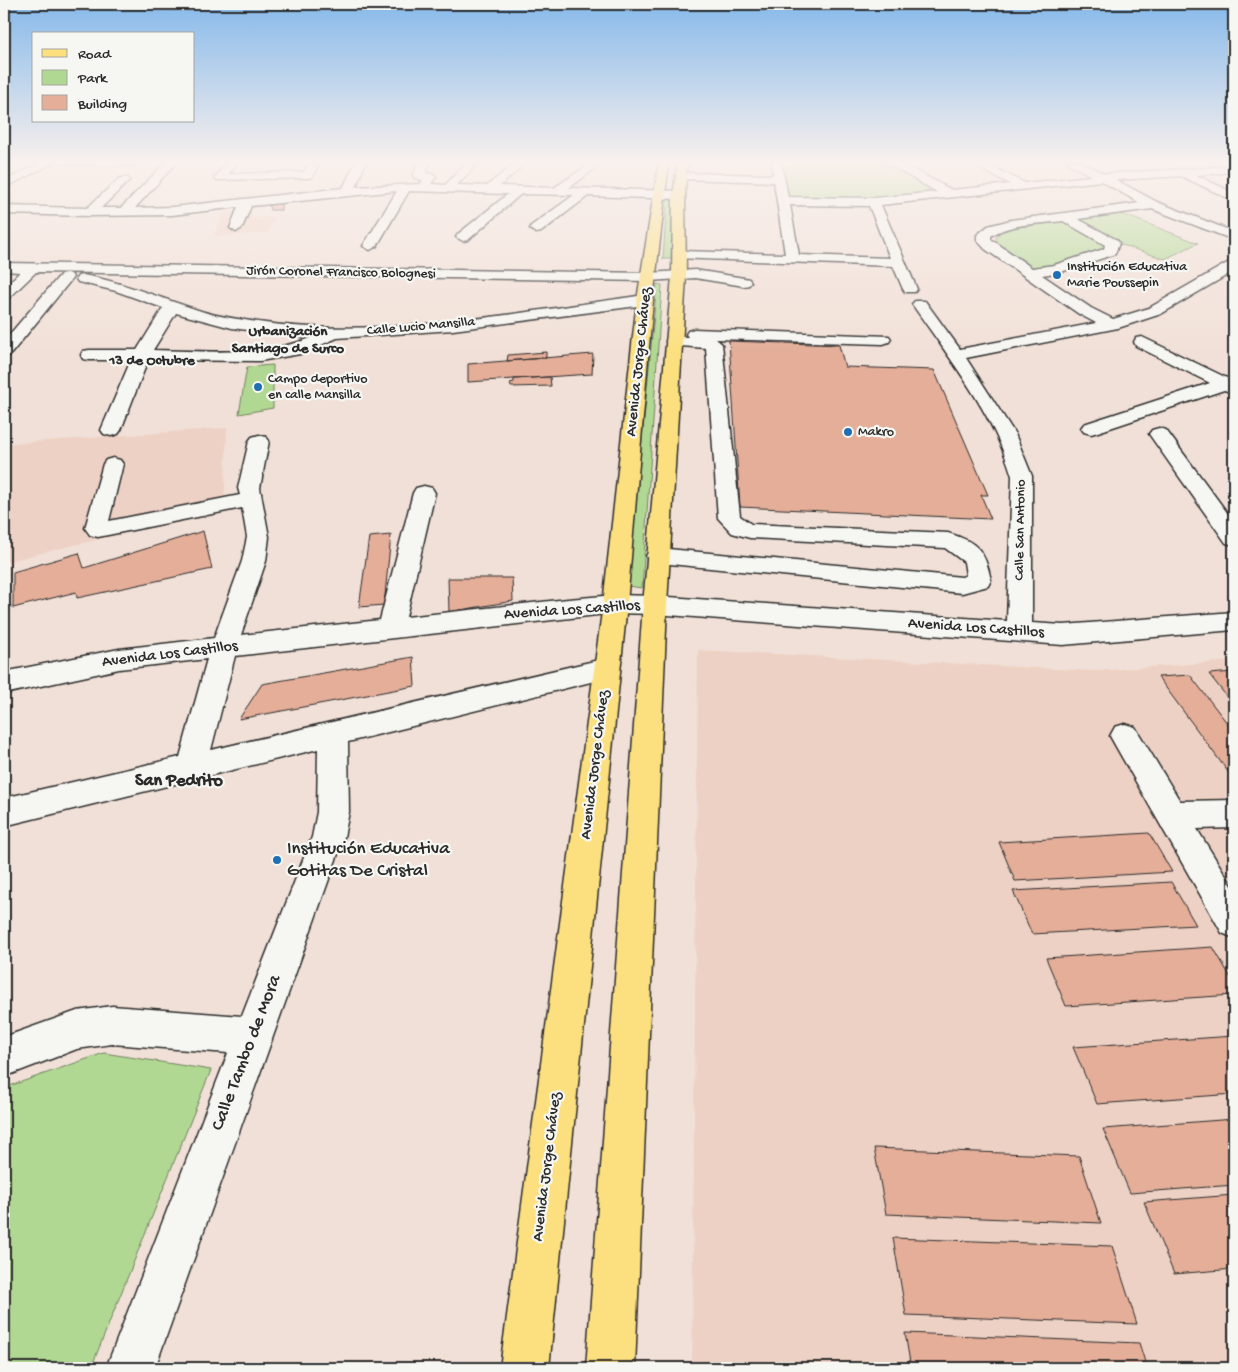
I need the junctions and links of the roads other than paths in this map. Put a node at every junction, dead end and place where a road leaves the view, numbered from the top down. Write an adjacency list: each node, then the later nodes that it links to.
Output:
1 (237, 225): 12 (street)
2 (382, 225): 16 (street)
3 (476, 225): 15 (street)
4 (541, 225): 13 (street)
5 (661, 225): 28 (main road, Avenida Jorge Chávez)
6 (675, 225): 21 (main road, Avenida Jorge Chávez)
7 (788, 225): 18 (street)
8 (883, 225): 19 (street, Calle San Antonio)
9 (1013, 225): 26 (street)
10 (1080, 225): 26 (street)
11 (1205, 225): 14 (street)
12 (236, 228)
13 (536, 229)
14 (1234, 236)
15 (463, 237)
16 (370, 246)
17 (162, 257): 24 (street)
18 (793, 258): 19 (street); 21 (street)
19 (898, 262): 39 (street, Calle San Antonio)
20 (1234, 265): 31 (street)
21 (679, 266): 27 (street); 28 (street, Jirón Coronel Francisco Bolognesi); 33 (main road, Avenida Jorge Chávez)
22 (4, 267): 23 (street, Jirón Coronel Francisco Bolognesi)
23 (33, 267): 25 (street, Jirón Coronel Francisco Bolognesi); 29 (street)
24 (143, 269): 25 (street, Jirón Coronel Francisco Bolognesi); 28 (street, Jirón Coronel Francisco Bolognesi)
25 (70, 272): 30 (street, Calle Lucio Mansilla); 36 (street)
26 (1029, 273): 31 (street)
27 (744, 282)
28 (647, 289): 32 (street, Calle Lucio Mansilla); 52 (main road, Avenida Jorge Chávez)
29 (4, 295)
30 (172, 307): 32 (street, Calle Lucio Mansilla); 38 (street)
31 (1112, 325): 39 (street)
32 (336, 333): 38 (street)
33 (674, 337): 34 (street); 48 (street); 50 (main road, Avenida Jorge Chávez)
34 (883, 339)
35 (1142, 342): 40 (street)
36 (10, 354)
37 (89, 355): 38 (street)
38 (142, 355): 42 (street)
39 (956, 355): 56 (street, Calle San Antonio)
40 (1232, 384): 41 (street)
41 (1091, 428)
42 (111, 430)
43 (1159, 434): 49 (street)
44 (259, 440): 47 (street)
45 (113, 464): 47 (street)
46 (424, 493): 55 (street)
47 (251, 499): 57 (street)
48 (750, 531): 51 (street); 51 (street)
49 (1234, 538)
50 (658, 556): 51 (street); 53 (main road, Avenida Jorge Chávez)
51 (754, 565)
52 (615, 604): 53 (street, Avenida Los Castillos); 55 (street, Avenida Los Castillos); 58 (main road, Avenida Jorge Chávez)
53 (655, 605): 56 (street, Avenida Los Castillos); 71 (main road, Avenida Jorge Chávez)
54 (1234, 621): 56 (street, Avenida Los Castillos)
55 (391, 628): 57 (street, Avenida Los Castillos)
56 (1019, 633)
57 (224, 647): 59 (street, Avenida Los Castillos); 62 (street)
58 (607, 668): 60 (street); 70 (main road, Avenida Jorge Chávez)
59 (4, 683)
60 (333, 732): 62 (street); 67 (street, Calle Tambo de Mora)
61 (1125, 736): 65 (street)
62 (192, 766): 63 (street)
63 (4, 812)
64 (1234, 814): 65 (street)
65 (1170, 815): 66 (street)
66 (1234, 921)
67 (253, 1036): 68 (street); 69 (street, Calle Tambo de Mora)
68 (4, 1057)
69 (130, 1368)
70 (524, 1368)
71 (610, 1368)

